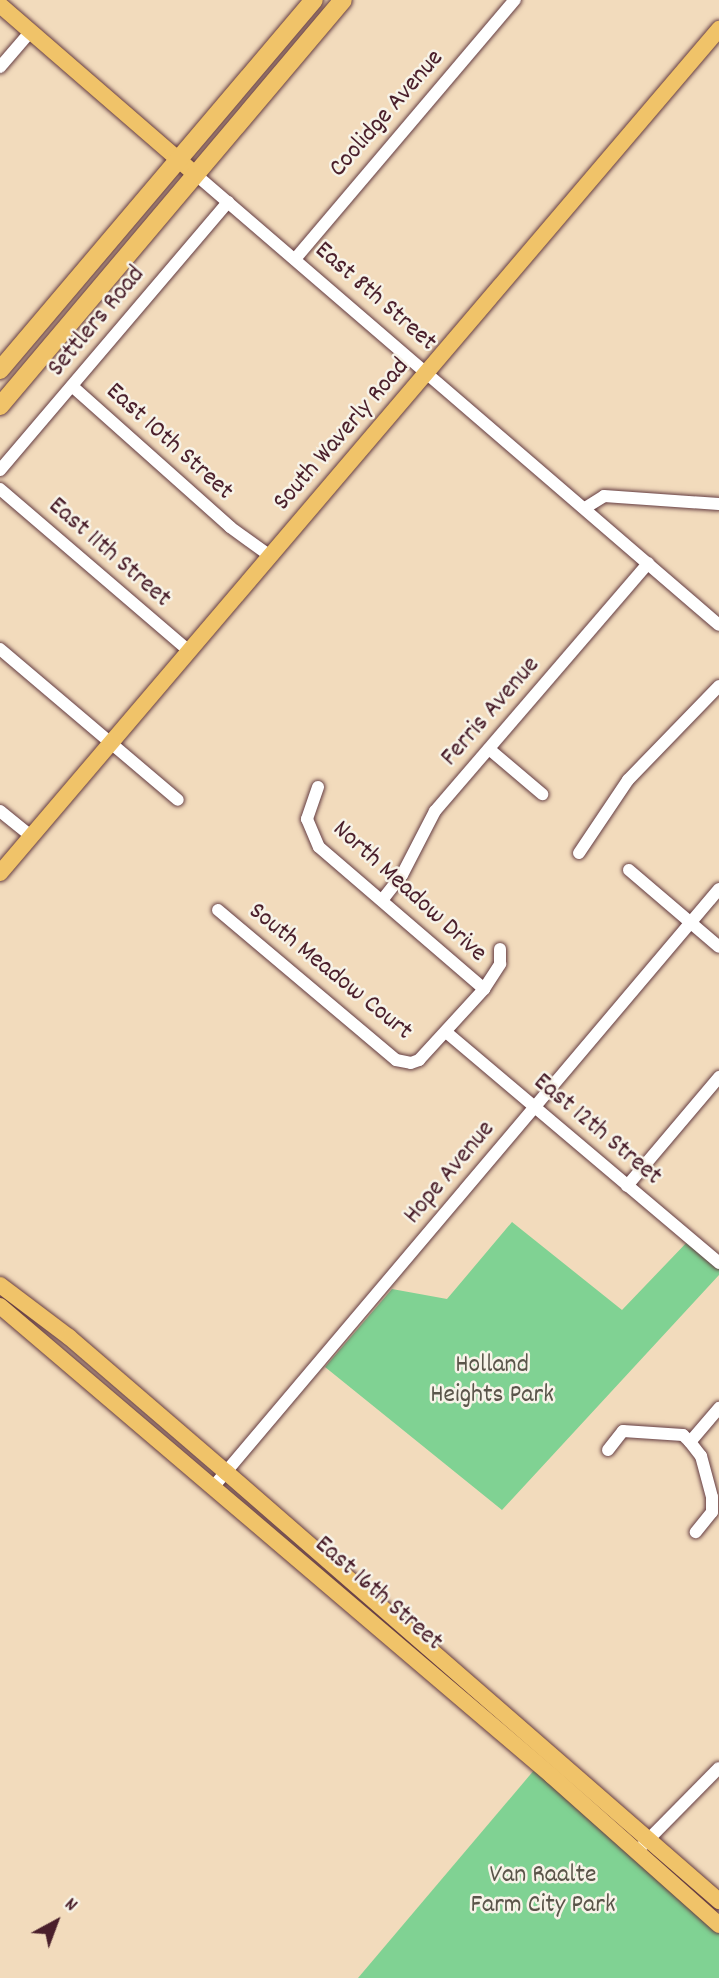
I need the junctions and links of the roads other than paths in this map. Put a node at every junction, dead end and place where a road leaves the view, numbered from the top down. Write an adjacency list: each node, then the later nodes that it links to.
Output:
1 (314, 0): 10 (highway)
2 (335, 0): 9 (highway)
3 (344, 0): 9 (highway)
4 (515, 0): 13 (street, Coolidge Avenue)
5 (0, 5): 7 (main road, East 8th Street)
6 (719, 29): 17 (main road, South Waverly Road)
7 (31, 32): 8 (street); 10 (main road, East 8th Street)
8 (0, 67)
9 (279, 76): 11 (highway)
10 (178, 159): 11 (main road, East 8th Street); 14 (highway)
11 (195, 174): 12 (street, East 8th Street); 15 (highway)
12 (228, 202): 13 (street, East 8th Street); 18 (street, Settlers Road)
13 (295, 259): 17 (street, East 8th Street)
14 (29, 336): 15 (highway); 16 (highway)
15 (38, 360): 19 (highway)
16 (0, 370)
17 (427, 374): 23 (street, East 8th Street); 24 (main road, South Waverly Road)
18 (72, 386): 20 (street, Settlers Road); 24 (street, East 10th Street)
19 (0, 406)
20 (0, 470)
21 (0, 489): 28 (street, East 11th Street)
22 (719, 505): 23 (street)
23 (585, 508): 25 (street, East 8th Street)
24 (270, 556): 28 (main road, South Waverly Road)
25 (648, 563): 26 (street, East 8th Street); 31 (street, Ferris Avenue)
26 (719, 625)
27 (0, 649): 30 (street)
28 (189, 651): 30 (main road, South Waverly Road)
29 (719, 686): 37 (street)
30 (111, 743): 34 (street); 36 (main road, South Waverly Road)
31 (489, 750): 33 (street); 41 (street, Ferris Avenue)
32 (318, 787): 41 (street, North Meadow Drive)
33 (542, 794)
34 (178, 800)
35 (0, 811): 36 (street)
36 (32, 836): 39 (main road, South Waverly Road)
37 (579, 853)
38 (629, 870): 43 (street)
39 (0, 873)
40 (719, 889): 43 (street, Hope Avenue)
41 (383, 899): 46 (street, North Meadow Drive)
42 (218, 910): 47 (street, South Meadow Court)
43 (690, 922): 44 (street); 49 (street, Hope Avenue)
44 (719, 947)
45 (500, 949): 46 (street, South Meadow Court)
46 (484, 989): 47 (street, South Meadow Court)
47 (446, 1032): 49 (street, East 12th Street)
48 (719, 1077): 50 (street)
49 (535, 1108): 50 (street, East 12th Street); 57 (street, Hope Avenue)
50 (627, 1186): 51 (street, East 12th Street)
51 (719, 1263)
52 (0, 1285): 57 (main road, East 16th Street)
53 (0, 1306): 58 (main road, East 16th Street)
54 (719, 1408): 55 (street)
55 (690, 1441): 56 (street); 59 (street)
56 (608, 1450)
57 (226, 1472): 58 (street, Hope Avenue); 61 (main road, East 16th Street)
58 (214, 1486): 62 (main road, East 16th Street)
59 (696, 1532)
60 (719, 1768): 61 (street)
61 (648, 1840): 62 (street); 63 (main road, East 16th Street)
62 (636, 1853): 64 (main road, East 16th Street)
63 (719, 1900)
64 (719, 1925)

